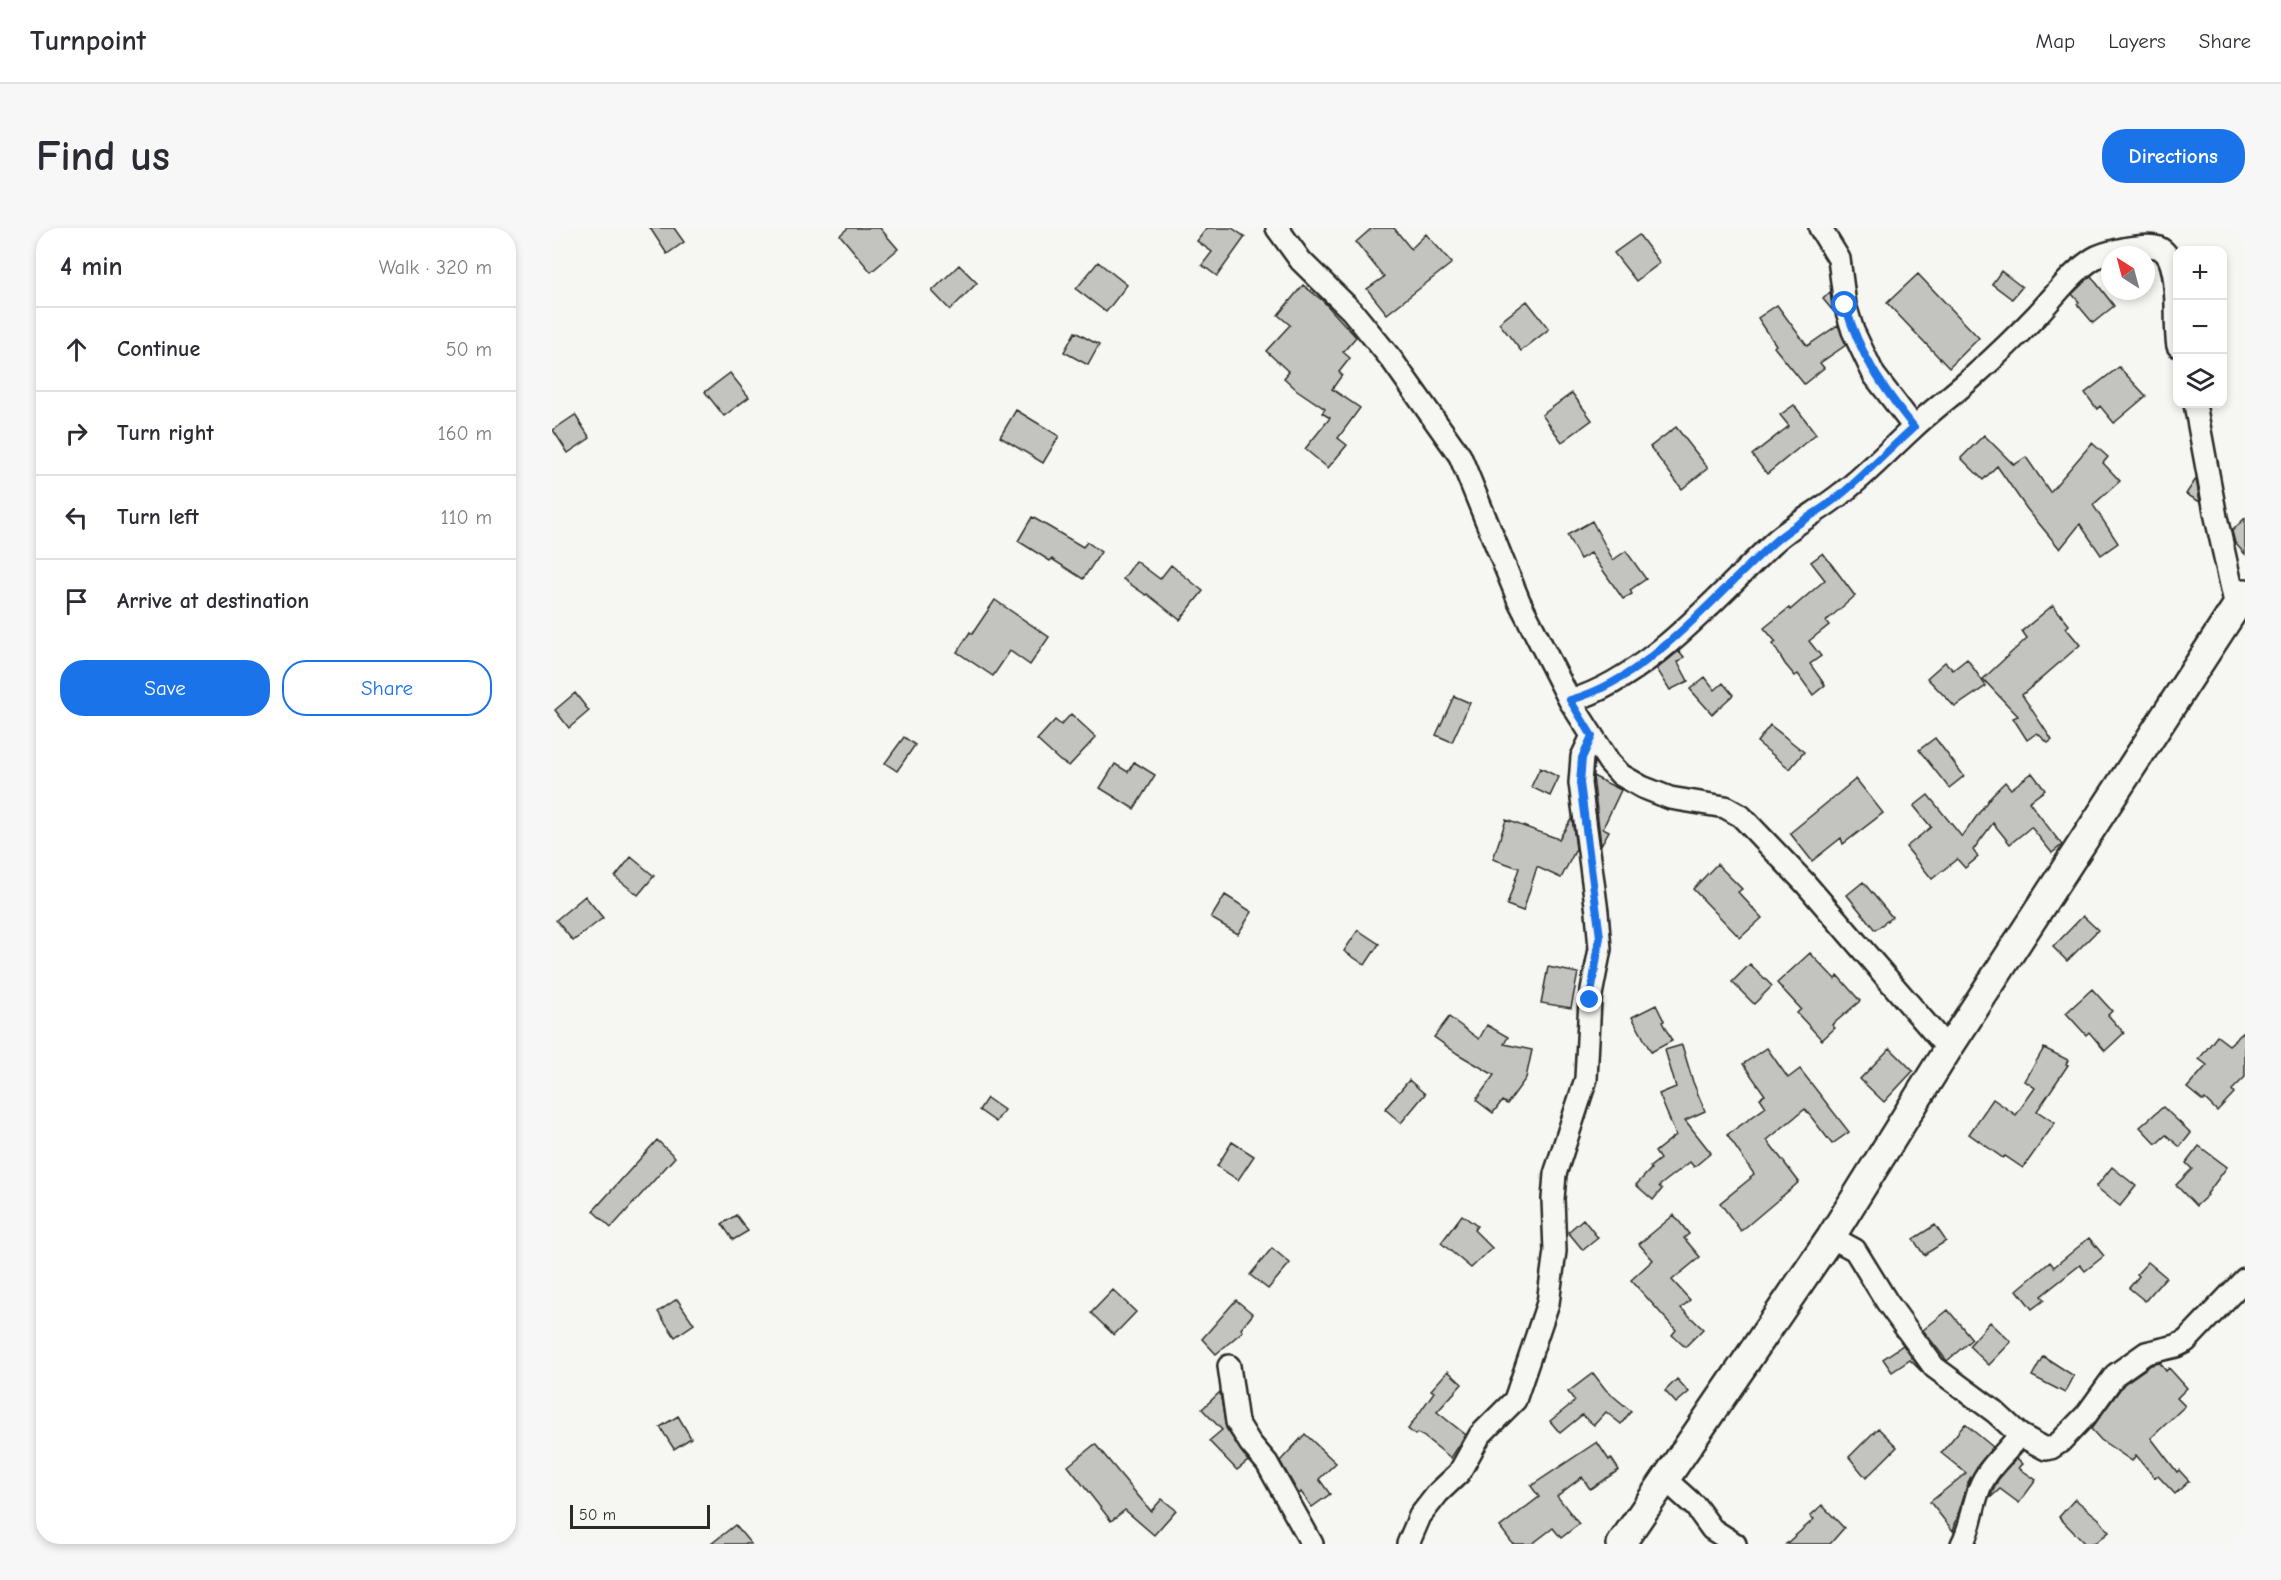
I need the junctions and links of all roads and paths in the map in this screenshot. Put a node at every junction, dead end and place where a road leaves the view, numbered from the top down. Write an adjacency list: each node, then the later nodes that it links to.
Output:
1 (1277, 228): 7 (street)
2 (1820, 228): 5 (street)
3 (2175, 300): 5 (street)
4 (2196, 408): 6 (street)
5 (1914, 427): 7 (street)
6 (2239, 588): 11 (street)
7 (1570, 700): 8 (street)
8 (1592, 736): 9 (street); 10 (street)
9 (1609, 762): 10 (street); 11 (street)
10 (1582, 763): 18 (street)
11 (1948, 1049): 12 (street)
12 (1831, 1237): 15 (street); 16 (street)
13 (2245, 1279): 15 (street)
14 (1229, 1366): 17 (street)
15 (2020, 1435): 21 (street)
16 (1666, 1480): 19 (street); 20 (street)
17 (1312, 1544)
18 (1408, 1544)
19 (1621, 1544)
20 (1735, 1544)
21 (1962, 1544)

